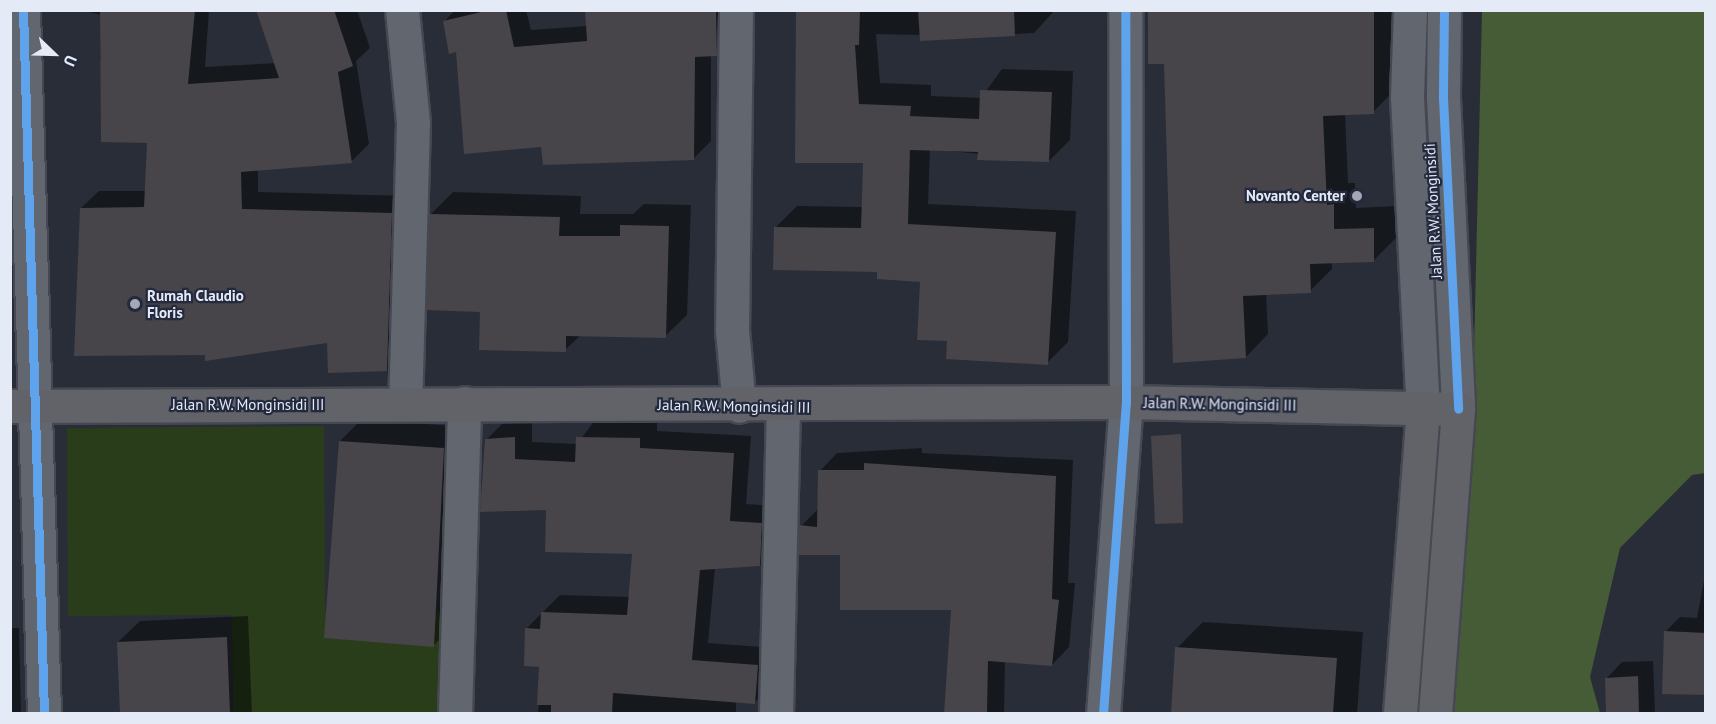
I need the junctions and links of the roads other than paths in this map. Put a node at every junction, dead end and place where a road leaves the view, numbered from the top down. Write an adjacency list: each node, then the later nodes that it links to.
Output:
1 (23, 10): 10 (street)
2 (402, 10): 9 (street)
3 (736, 10): 11 (street)
4 (1125, 10): 7 (street)
5 (1410, 10): 13 (street, Jalan R.W. Monginsidi)
6 (1444, 10): 14 (street, Jalan R.W. Monginsidi)
7 (1126, 402): 12 (main road, Jalan R.W. Monginsidi III); 13 (main road, Jalan R.W. Monginsidi III); 18 (street)
8 (464, 403): 9 (main road, Jalan R.W. Monginsidi III); 11 (main road, Jalan R.W. Monginsidi III); 16 (street)
9 (405, 404): 10 (main road, Jalan R.W. Monginsidi III)
10 (22, 406): 15 (street)
11 (739, 406): 12 (main road, Jalan R.W. Monginsidi III)
12 (783, 407): 17 (street)
13 (1423, 408): 14 (main road, Jalan R.W. Monginsidi III); 19 (main road, Jalan R.W. Monginsidi)
14 (1458, 409): 20 (main road, Jalan R.W. Monginsidi)
15 (44, 714)
16 (455, 714)
17 (776, 714)
18 (1103, 714)
19 (1400, 714)
20 (1435, 714)

